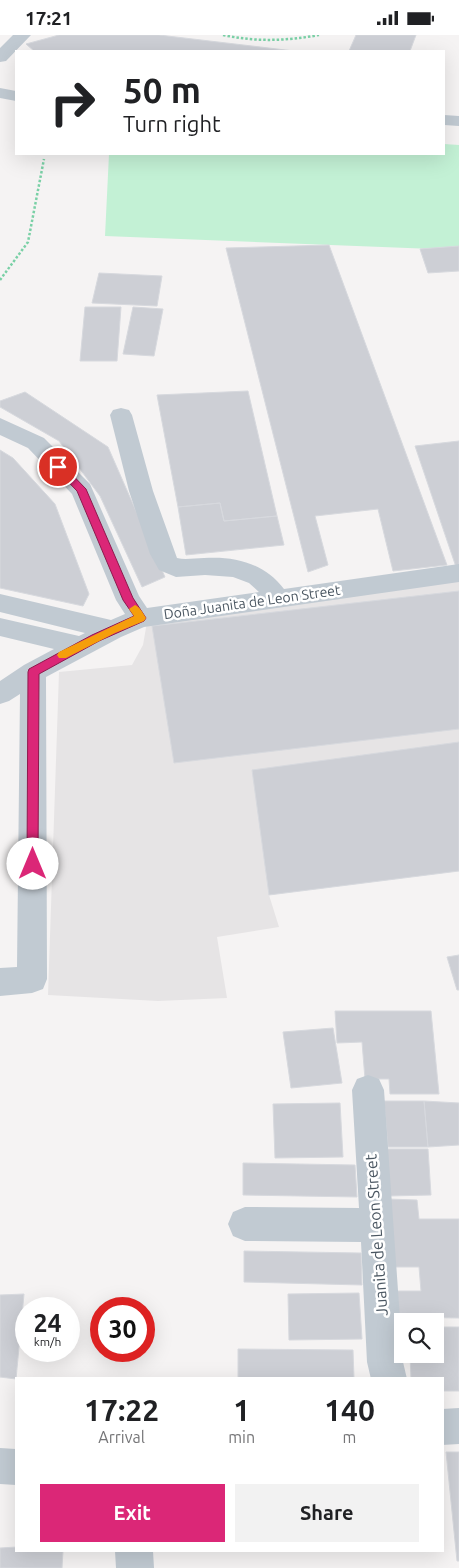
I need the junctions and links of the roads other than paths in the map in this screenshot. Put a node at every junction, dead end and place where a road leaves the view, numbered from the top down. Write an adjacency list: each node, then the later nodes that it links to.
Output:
1 (23, 35): 2 (street)
2 (0, 57)
3 (0, 93): 4 (street)
4 (15, 96)
5 (445, 120): 6 (street)
6 (459, 121)
7 (120, 415): 10 (street)
8 (0, 426): 12 (street)
9 (459, 573): 10 (street, Doña Juanita de Leon Street)
10 (278, 599): 12 (street, Doña Juanita de Leon Street)
11 (0, 603): 14 (street)
12 (141, 618): 14 (street, Doña Juanita de Leon Street)
13 (0, 627): 15 (street)
14 (112, 630): 15 (street, Doña Juanita de Leon Street)
15 (80, 646): 16 (street, Doña Juanita de Leon Street)
16 (33, 672): 17 (street, Doña Juanita de Leon Street); 18 (street)
17 (0, 694)
18 (0, 982)
19 (368, 1090): 21 (street, Juanita de Leon Street)
20 (245, 1224): 21 (street)
21 (376, 1225): 22 (street, Juanita de Leon Street)
22 (388, 1377)
23 (459, 1426): 24 (street)
24 (444, 1427)
25 (0, 1466): 26 (street)
26 (15, 1467)
27 (134, 1552): 28 (street)
28 (135, 1568)

